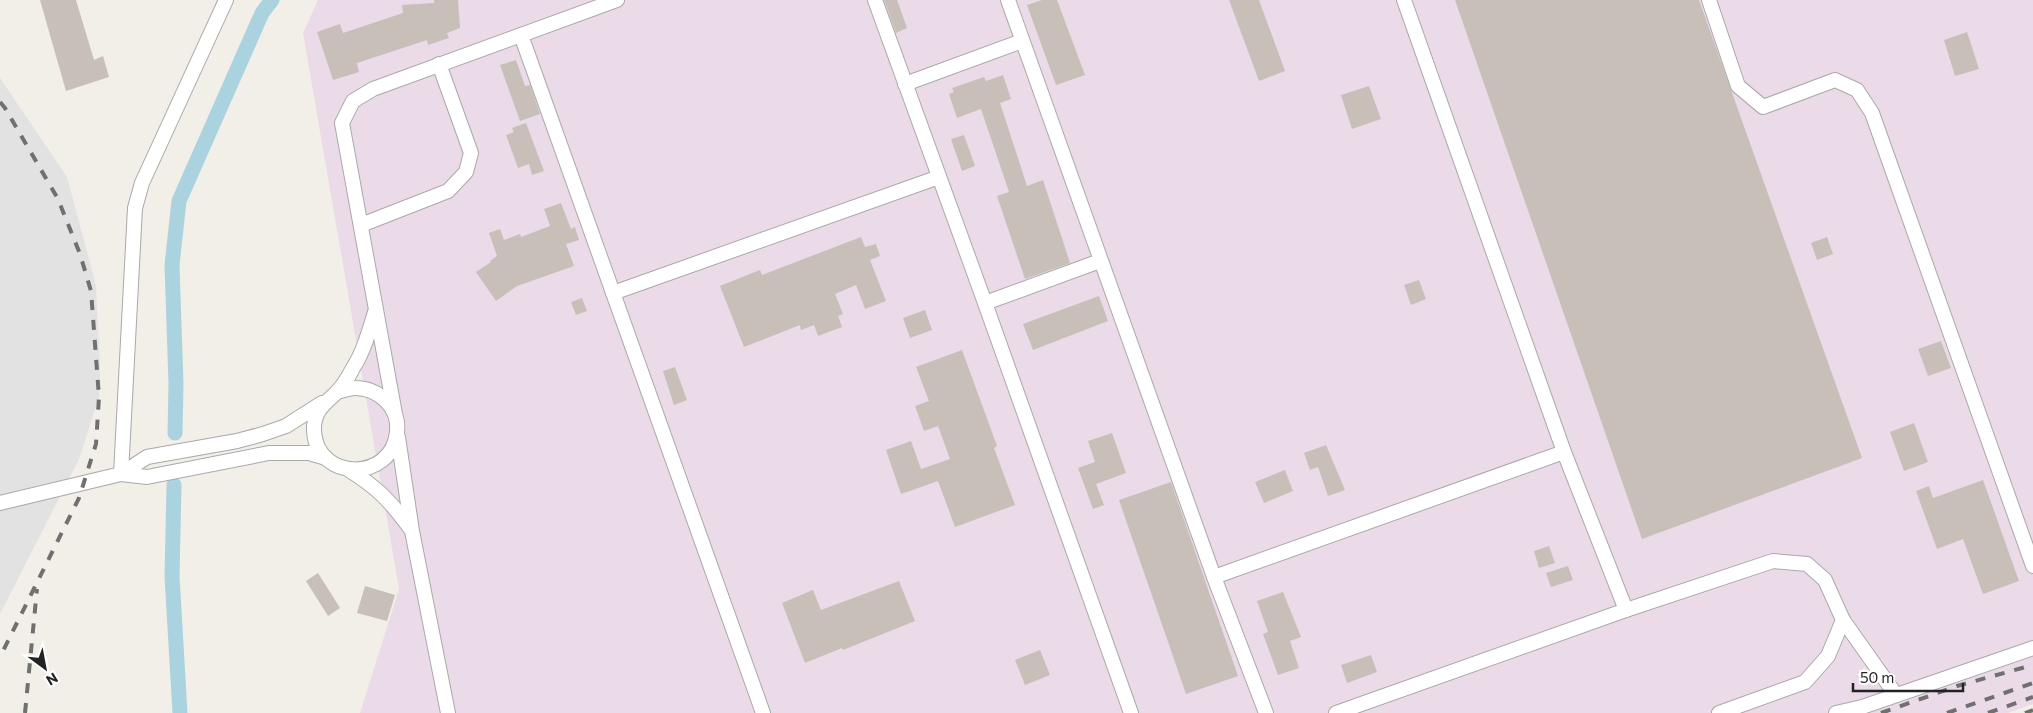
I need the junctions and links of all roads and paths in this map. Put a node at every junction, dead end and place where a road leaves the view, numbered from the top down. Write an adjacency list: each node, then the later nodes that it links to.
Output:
1 (226, 0): 25 (lane)
2 (617, 0): 7 (lane)
3 (875, 0): 11 (lane)
4 (1008, 0): 9 (lane)
5 (1404, 0): 22 (lane)
6 (1709, 0): 28 (lane)
7 (601, 3): 8 (lane)
8 (521, 35): 10 (lane); 15 (lane)
9 (1022, 41): 11 (lane); 14 (lane)
10 (440, 64): 13 (lane); 13 (lane)
11 (905, 84): 12 (lane)
12 (939, 177): 15 (lane); 16 (lane)
13 (361, 225): 17 (lane)
14 (1100, 261): 16 (lane); 29 (lane)
15 (613, 293): 35 (lane)
16 (985, 303): 36 (lane)
17 (376, 309): 18 (lane); 20 (lane)
18 (337, 392): 19 (lane); 20 (lane)
19 (324, 402): 23 (lane); 25 (lane)
20 (395, 414): 21 (lane)
21 (397, 431): 24 (lane); 27 (lane)
22 (1564, 452): 29 (lane); 30 (lane)
23 (326, 458): 24 (lane); 25 (lane)
24 (349, 470): 27 (lane)
25 (121, 474): 26 (lane)
26 (0, 503)
27 (412, 531): 34 (lane)
28 (2033, 566)
29 (1214, 577): 37 (lane)
30 (1626, 610): 31 (lane); 38 (lane)
31 (1843, 620): 33 (lane); 39 (lane)
32 (2033, 648): 33 (lane)
33 (1896, 695): 40 (lane)
34 (448, 713)
35 (763, 713)
36 (1131, 713)
37 (1266, 713)
38 (1336, 713)
39 (1719, 713)
40 (1836, 713)

